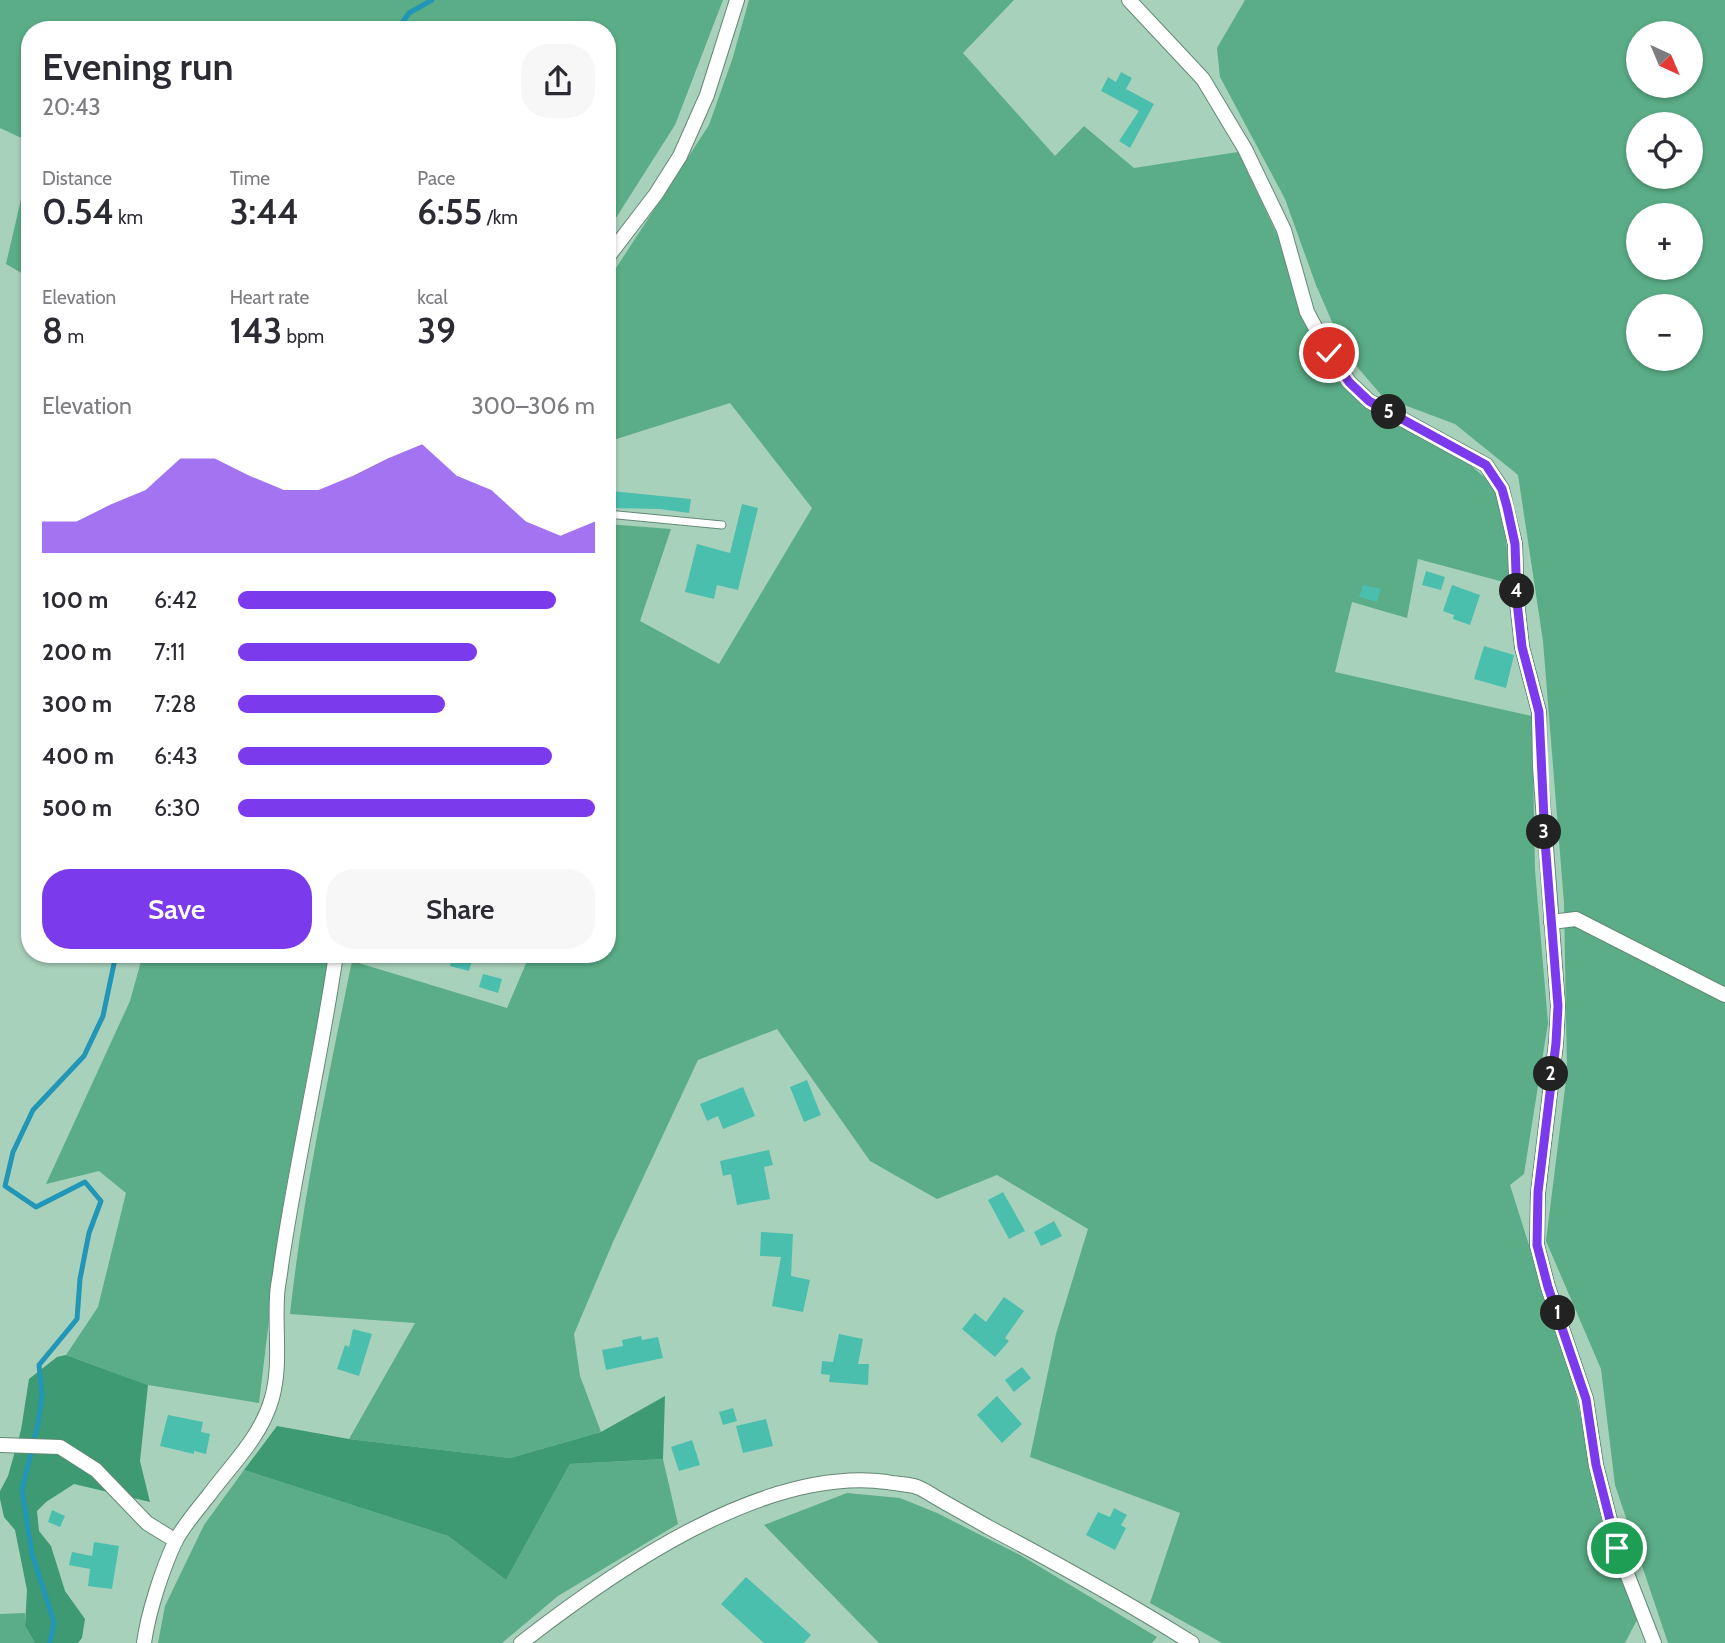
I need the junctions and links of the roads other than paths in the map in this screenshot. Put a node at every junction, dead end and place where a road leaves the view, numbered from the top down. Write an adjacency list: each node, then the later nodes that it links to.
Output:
1 (737, 0): 3 (street)
2 (1129, 0): 6 (street)
3 (616, 246)
4 (616, 515): 5 (lane)
5 (722, 525)
6 (1551, 922): 8 (street); 14 (street)
7 (335, 963): 10 (street)
8 (1725, 995)
9 (0, 1445): 10 (street)
10 (176, 1541): 11 (street)
11 (144, 1643)
12 (521, 1643): 13 (street)
13 (1192, 1643)
14 (1654, 1643)

